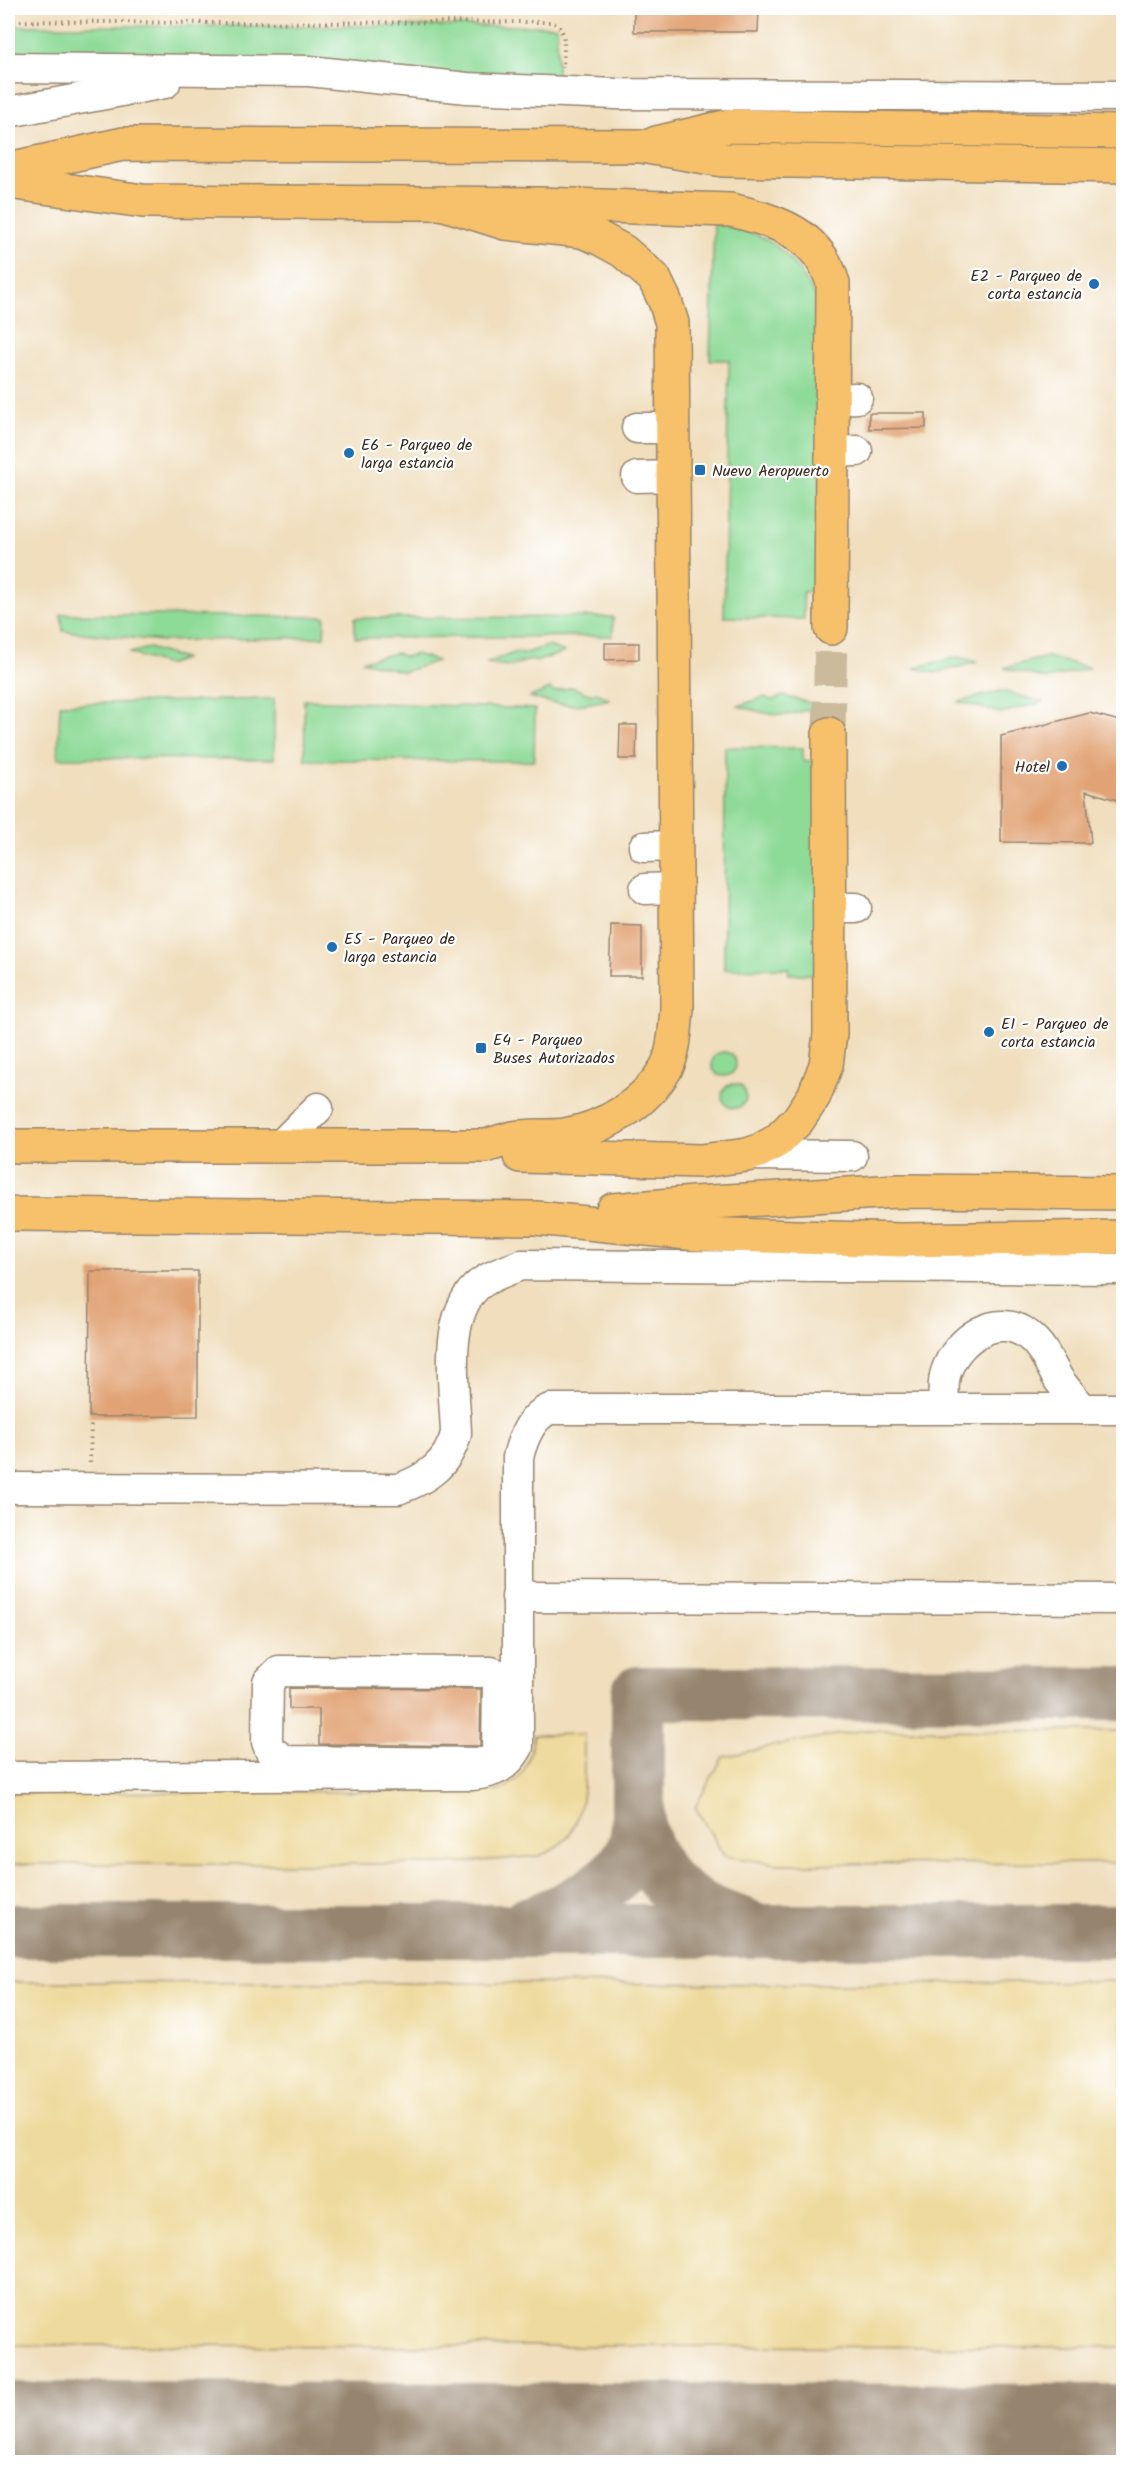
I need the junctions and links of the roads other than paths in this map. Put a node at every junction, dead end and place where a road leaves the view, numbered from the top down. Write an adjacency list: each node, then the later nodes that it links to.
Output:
1 (8, 68): 2 (lane)
2 (236, 70): 3 (lane); 4 (lane)
3 (1124, 96)
4 (8, 112)
5 (1124, 132): 6 (main road)
6 (641, 147): 7 (main road); 8 (main road)
7 (1124, 166)
8 (8, 169)
9 (8, 182): 10 (main road)
10 (442, 203): 12 (main road); 15 (main road)
11 (637, 428): 12 (lane)
12 (673, 428): 13 (main road)
13 (674, 476): 14 (lane); 20 (main road)
14 (637, 477)
15 (831, 628)
16 (830, 734): 21 (main road)
17 (318, 1108): 18 (lane)
18 (282, 1144): 19 (main road); 20 (main road)
19 (8, 1146)
20 (486, 1146): 21 (main road)
21 (747, 1155): 22 (lane)
22 (852, 1156)
23 (1124, 1193): 25 (main road)
24 (8, 1214): 25 (main road)
25 (536, 1218): 26 (main road)
26 (1124, 1237)
27 (1124, 1269): 31 (lane)
28 (944, 1408): 29 (lane); 29 (lane); 32 (lane)
29 (1083, 1408): 30 (lane)
30 (1124, 1409)
31 (8, 1488)
32 (518, 1597): 33 (lane); 34 (lane)
33 (1124, 1599)
34 (378, 1769): 34 (lane); 35 (lane)
35 (8, 1777)

